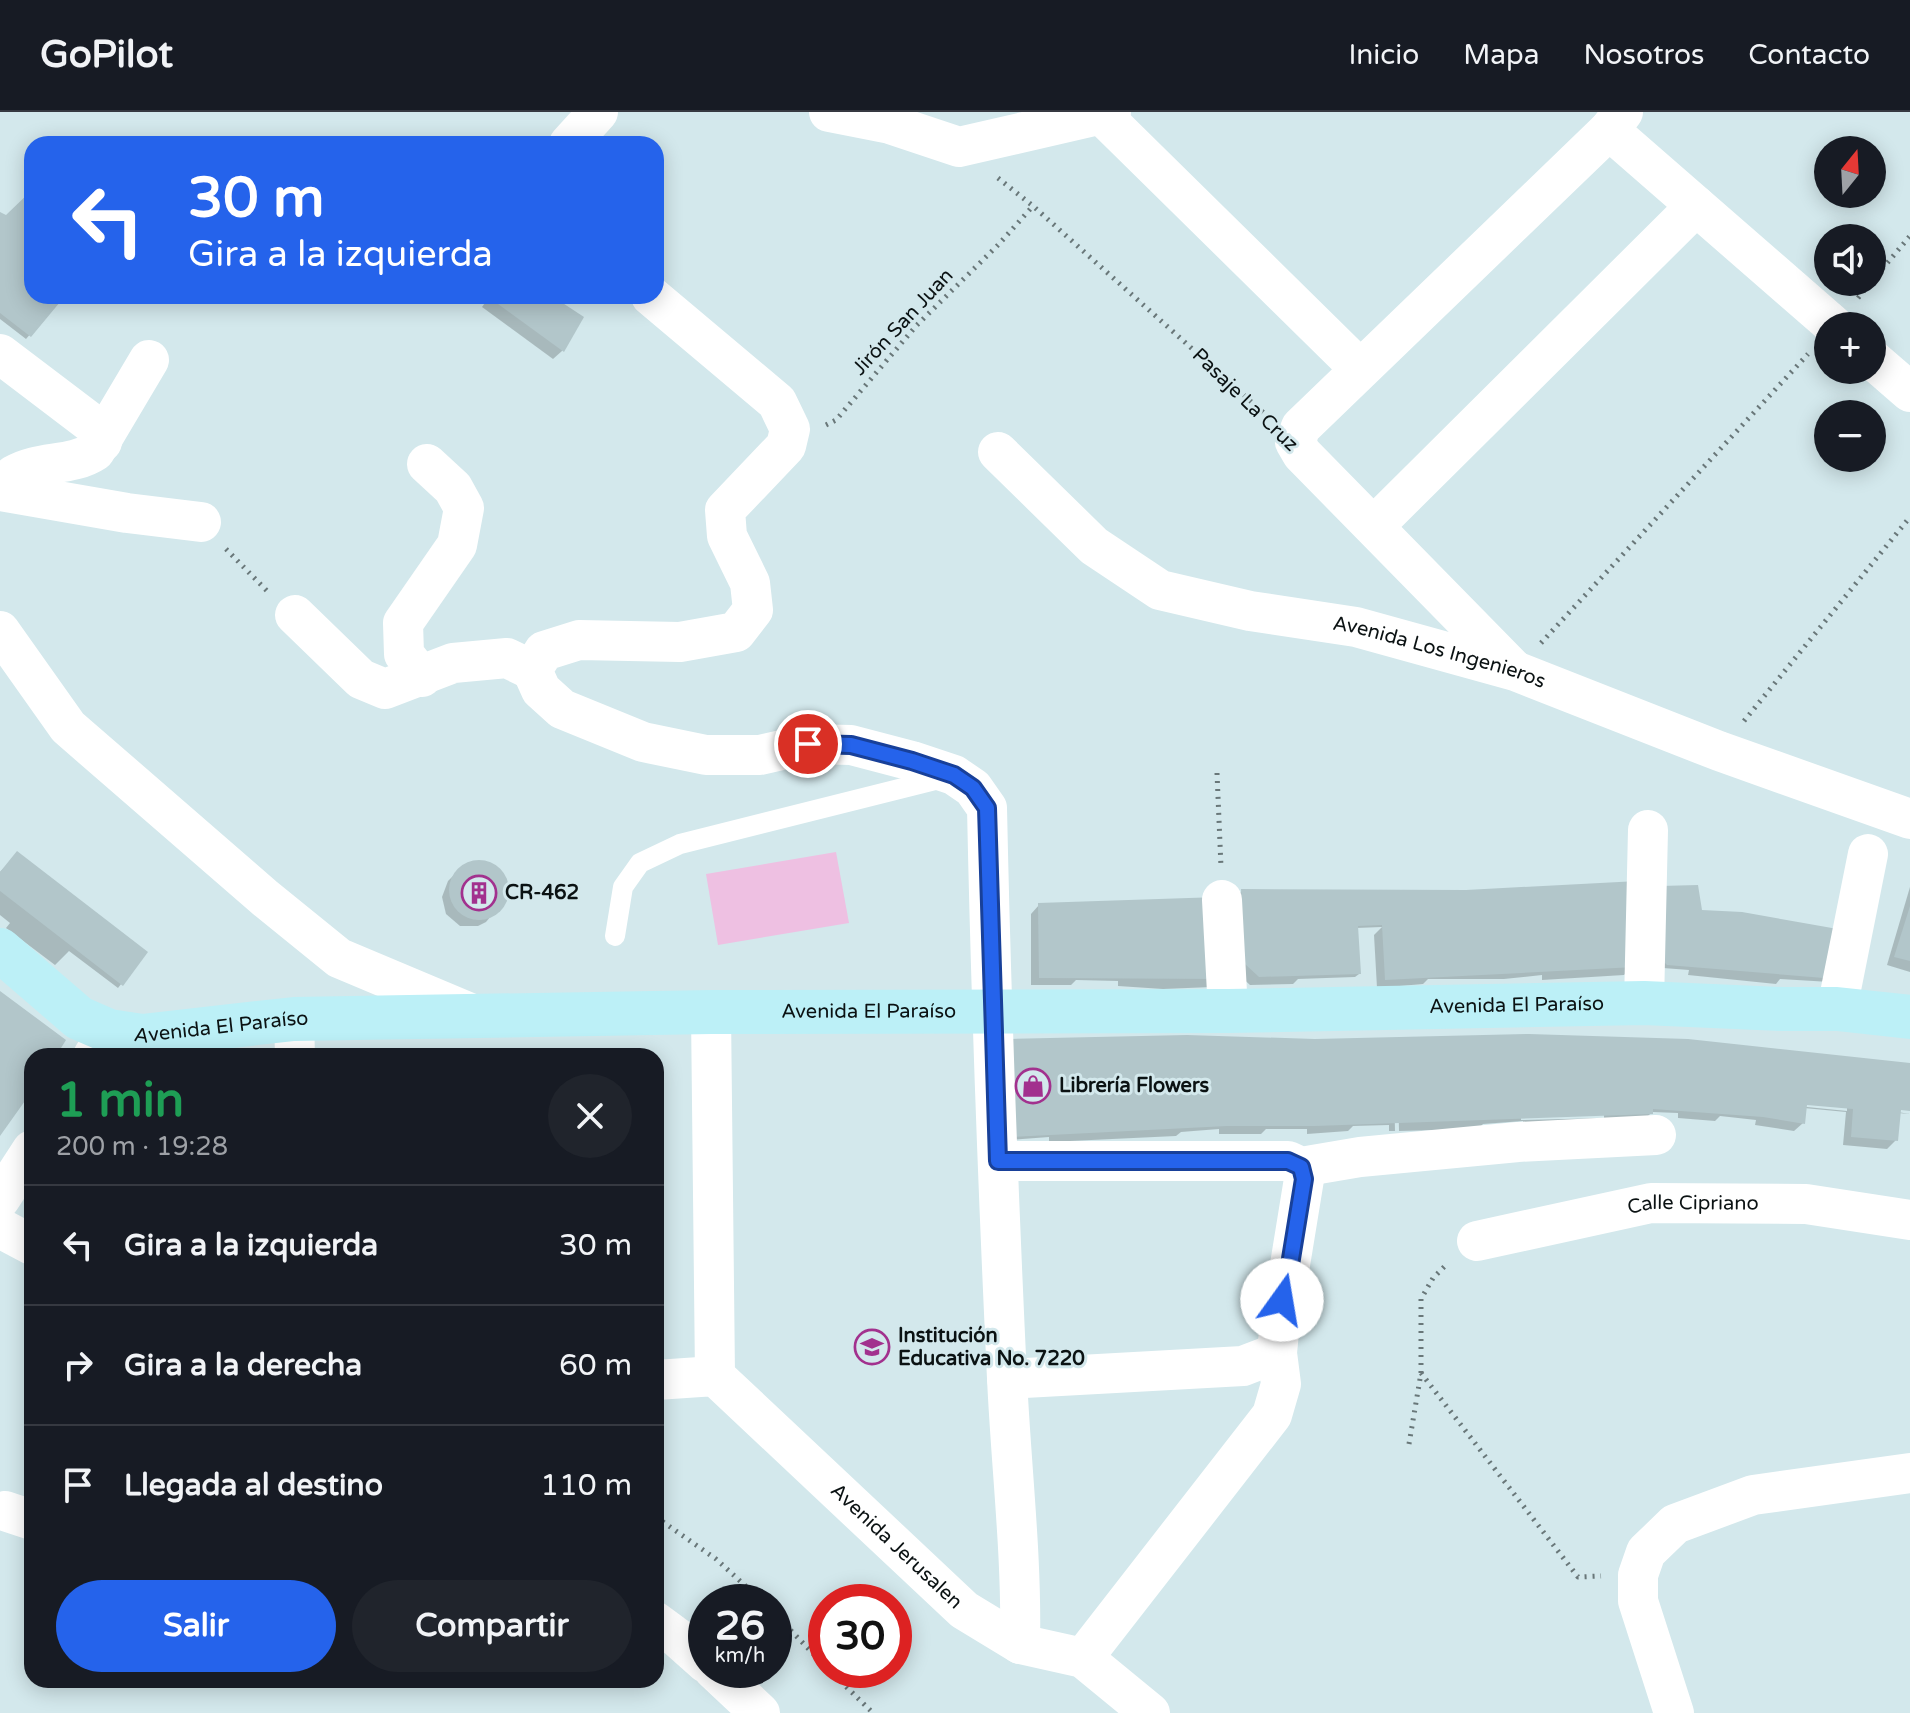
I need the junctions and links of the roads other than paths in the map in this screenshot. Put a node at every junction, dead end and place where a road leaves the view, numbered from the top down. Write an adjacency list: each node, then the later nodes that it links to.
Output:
1 (598, 112): 5 (street)
2 (829, 112): 3 (street)
3 (1107, 114): 11 (street)
4 (1616, 121): 6 (street); 11 (street)
5 (576, 136)
6 (1696, 206): 8 (street); 19 (street)
7 (661, 304): 22 (street)
8 (1814, 323)
9 (0, 354): 14 (street)
10 (149, 360): 14 (street)
11 (1360, 369): 19 (street, Pasaje La Cruz)
12 (1886, 371): 13 (street)
13 (1910, 392)
14 (102, 442): 17 (street)
15 (998, 452): 23 (street, Avenida Los Ingenieros)
16 (427, 464): 24 (street)
17 (0, 490): 18 (street)
18 (201, 522)
19 (1374, 526): 23 (street, Pasaje La Cruz)
20 (295, 615): 24 (street)
21 (0, 631): 37 (street)
22 (532, 670): 24 (street); 25 (street)
23 (1515, 671): 26 (street, Avenida Los Ingenieros)
24 (422, 677)
25 (954, 775): 30 (lane); 36 (street)
26 (1910, 819)
27 (1648, 830): 32 (street)
28 (1868, 854): 33 (street)
29 (1222, 900): 34 (street)
30 (615, 936)
31 (0, 950): 40 (street, Avenida El Paraíso)
32 (1644, 1003): 33 (street, Avenida El Paraíso); 34 (street, Avenida El Paraíso)
33 (1837, 1009): 38 (street, Avenida El Paraíso)
34 (1228, 1011): 36 (street, Avenida El Paraíso)
35 (711, 1012): 36 (street, Avenida El Paraíso); 37 (street, Avenida El Paraíso); 51 (street)
36 (992, 1012): 42 (street)
37 (477, 1016): 39 (street, Avenida El Paraíso)
38 (1910, 1017)
39 (295, 1037): 40 (street, Avenida El Paraíso)
40 (101, 1043)
41 (1656, 1135): 44 (street)
42 (998, 1161): 44 (street); 53 (street)
43 (24, 1162): 45 (street)
44 (1301, 1167): 50 (street)
45 (0, 1199)
46 (1910, 1220): 49 (street, Calle Cipriano)
47 (0, 1228): 48 (street)
48 (24, 1241)
49 (1477, 1241)
50 (1277, 1353): 53 (street); 58 (street)
51 (715, 1376): 52 (street); 56 (street, Avenida Jerusalen)
52 (664, 1379)
53 (1007, 1379): 56 (street)
54 (1910, 1473): 62 (street)
55 (664, 1629): 57 (street)
56 (1020, 1644): 58 (street, Avenida Jerusalen)
57 (688, 1648)
58 (1083, 1658): 61 (street, Avenida Jerusalen)
59 (733, 1688): 60 (street)
60 (760, 1713)
61 (1150, 1713)
62 (1674, 1713)

